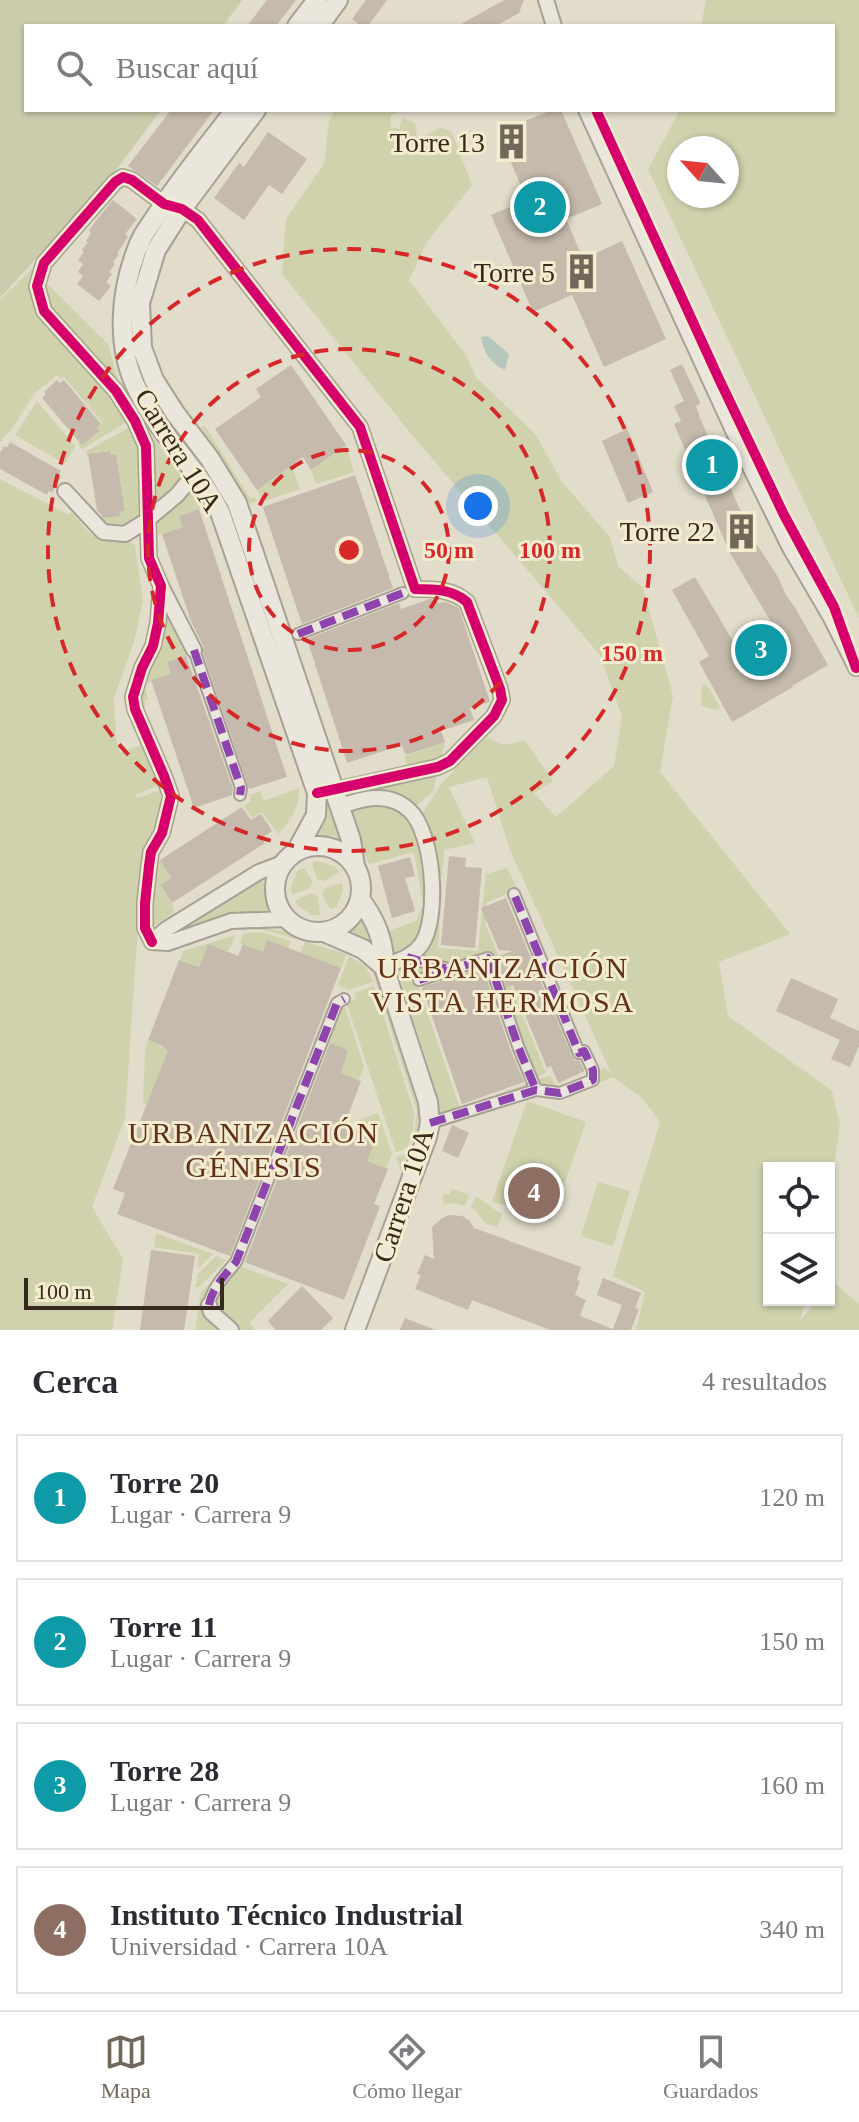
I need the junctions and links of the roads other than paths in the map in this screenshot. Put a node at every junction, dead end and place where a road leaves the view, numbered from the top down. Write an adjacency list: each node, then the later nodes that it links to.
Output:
1 (317, 0): 4 (street)
2 (338, 0): 5 (street)
3 (546, 0): 6 (street)
4 (299, 24)
5 (320, 24)
6 (553, 24)
7 (234, 112): 10 (street, Carrera 10A)
8 (254, 112): 10 (street)
9 (587, 112): 18 (street)
10 (173, 206): 11 (street, Carrera 10A); 13 (street); 20 (street); 20 (street)
11 (195, 473): 13 (street); 20 (street, Carrera 10A)
12 (65, 491): 13 (street)
13 (146, 521): 14 (street)
14 (161, 586): 17 (street); 27 (street)
15 (403, 593): 16 (street)
16 (298, 634)
17 (194, 650): 19 (street)
18 (856, 668)
19 (240, 795)
20 (330, 797): 21 (street); 22 (street); 28 (street)
21 (289, 857): 22 (street); 25 (street); 27 (street)
22 (355, 866): 24 (street)
23 (514, 894): 33 (street)
24 (360, 899): 26 (street); 29 (street, Carrera 10A)
25 (287, 919): 26 (street); 27 (street)
26 (324, 932): 29 (street)
27 (152, 942)
28 (407, 957): 29 (street); 30 (street)
29 (384, 967): 34 (street, Carrera 10A)
30 (451, 970): 31 (street); 33 (street)
31 (419, 980)
32 (344, 999): 35 (street)
33 (536, 1090): 34 (street)
34 (430, 1123): 37 (street, Carrera 10A)
35 (209, 1305): 36 (street)
36 (231, 1330)
37 (355, 1330)

